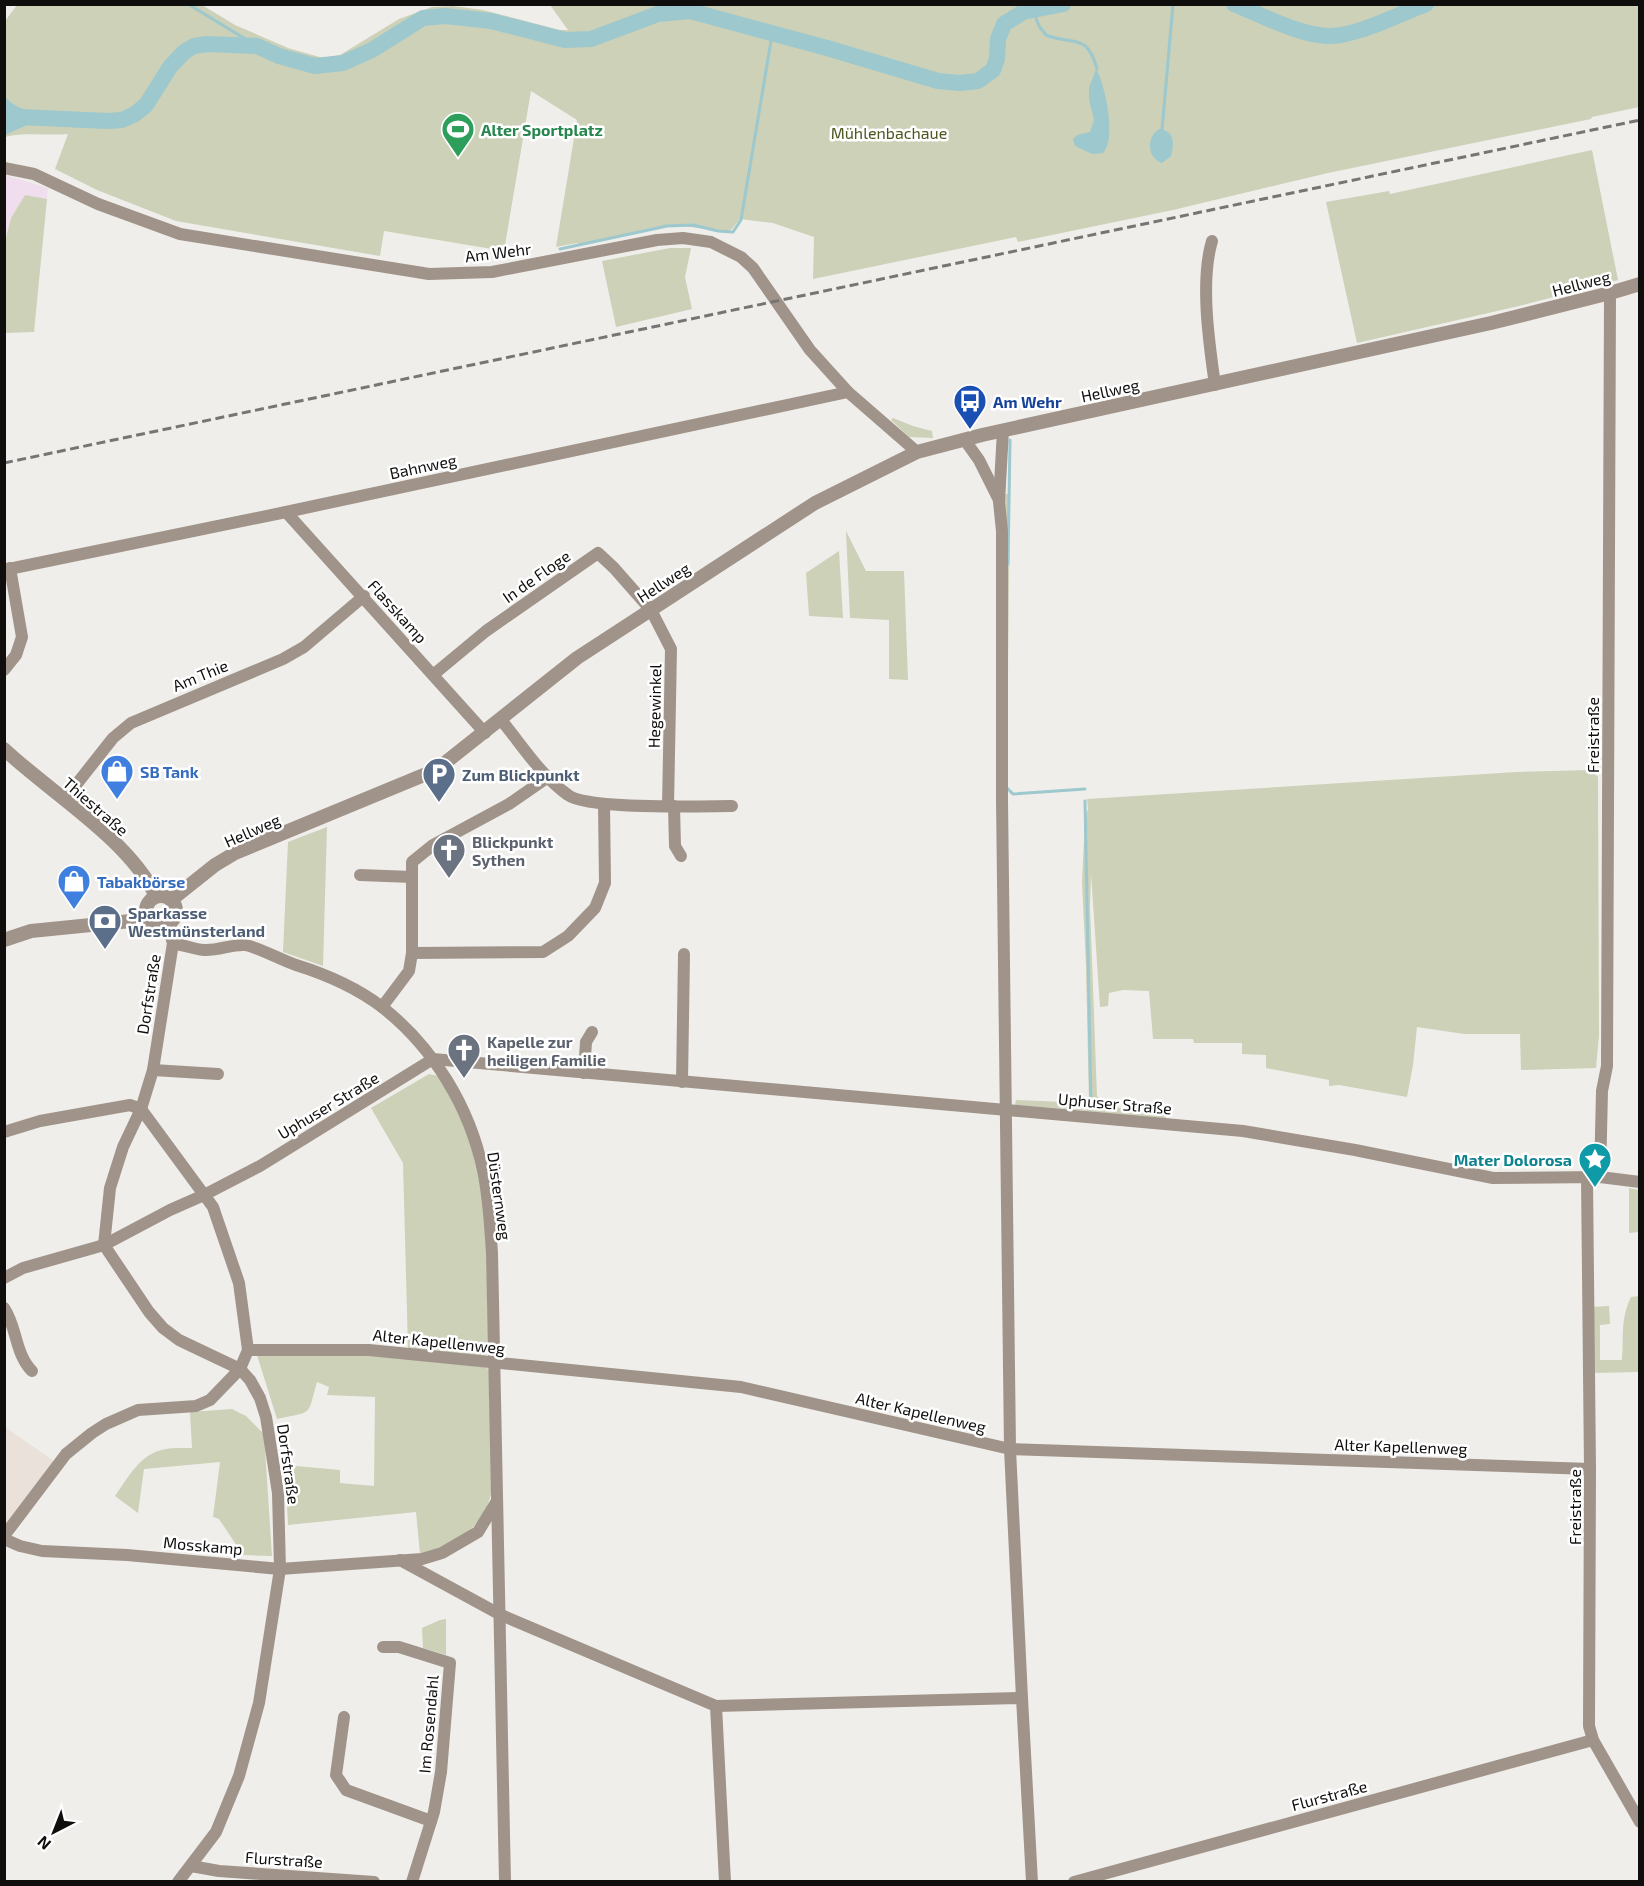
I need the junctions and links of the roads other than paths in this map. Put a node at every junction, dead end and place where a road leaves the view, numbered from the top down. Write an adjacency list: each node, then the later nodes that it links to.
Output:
1 (4, 168): 6 (street, Am Wehr)
2 (1212, 241): 5 (street)
3 (1640, 284): 4 (street, Hellweg)
4 (1610, 293): 5 (street, Hellweg); 46 (street, Freistraße)
5 (1215, 385): 7 (street, Hellweg)
6 (848, 392): 9 (street, Am Wehr); 11 (street, Bahnweg)
7 (1003, 430): 8 (street, Hellweg); 10 (street)
8 (964, 439): 9 (street, Hellweg); 10 (street)
9 (917, 452): 14 (street, Hellweg)
10 (999, 502): 44 (street)
11 (286, 512): 12 (street, Bahnweg); 13 (street, Flasskamp)
12 (7, 569): 15 (street)
13 (364, 596): 16 (street, Flasskamp); 21 (street, Am Thie)
14 (651, 610): 16 (street, In de Floge); 17 (street, Hellweg); 23 (street, Hegewinkel)
15 (4, 670)
16 (433, 675): 18 (street, Flasskamp)
17 (501, 720): 18 (street, Hellweg); 20 (street)
18 (485, 733): 29 (street, Hellweg)
19 (4, 749): 21 (street, Thiestraße)
20 (548, 777): 22 (street); 27 (street)
21 (64, 800): 28 (street, Thiestraße)
22 (604, 804): 23 (street); 34 (street)
23 (671, 806): 24 (street); 25 (street, Hegewinkel)
24 (732, 806)
25 (681, 856)
26 (360, 875): 27 (street)
27 (412, 877): 34 (street)
28 (156, 896): 29 (street); 30 (street)
29 (171, 900): 31 (street)
30 (147, 916): 31 (street); 32 (street)
31 (166, 925): 33 (street, Dorfstraße)
32 (4, 940)
33 (173, 943): 36 (street, Düsternweg); 39 (street, Dorfstraße)
34 (412, 953): 36 (street)
35 (684, 954): 42 (street)
36 (382, 1007): 38 (street, Düsternweg)
37 (591, 1032): 40 (street)
38 (433, 1059): 40 (street, Uphuser Straße); 49 (street, Uphuser Straße); 54 (street, Düsternweg)
39 (153, 1070): 41 (street); 43 (street, Dorfstraße)
40 (584, 1073): 42 (street, Uphuser Straße)
41 (218, 1074)
42 (682, 1082): 44 (street, Uphuser Straße)
43 (141, 1108): 45 (street); 49 (street); 50 (street, Dorfstraße)
44 (1007, 1111): 47 (street, Uphuser Straße); 57 (street)
45 (4, 1132)
46 (1600, 1177): 47 (street, Uphuser Straße); 48 (street, Uphuser Straße)
47 (1587, 1178): 58 (street, Freistraße)
48 (1640, 1182)
49 (204, 1195): 50 (street, Uphuser Straße); 53 (street)
50 (104, 1245): 51 (street, Uphuser Straße); 55 (street, Dorfstraße)
51 (4, 1278)
52 (4, 1308): 56 (street)
53 (248, 1350): 54 (street, Alter Kapellenweg); 55 (street)
54 (493, 1363): 57 (street, Alter Kapellenweg); 59 (street, Düsternweg)
55 (240, 1369): 60 (street); 62 (street, Dorfstraße)
56 (32, 1371)
57 (1010, 1449): 58 (street, Alter Kapellenweg); 65 (street)
58 (1590, 1469): 68 (street, Freistraße)
59 (497, 1500): 61 (street, Mosskamp); 63 (street, Düsternweg)
60 (4, 1538): 62 (street, Mosskamp)
61 (400, 1560): 62 (street, Mosskamp); 63 (street)
62 (280, 1569): 71 (street, Dorfstraße)
63 (501, 1615): 66 (street); 75 (street, Düsternweg)
64 (383, 1647): 69 (street, Im Rosendahl)
65 (1022, 1698): 66 (street); 77 (street)
66 (716, 1706): 76 (street)
67 (344, 1717): 69 (street)
68 (1593, 1740): 70 (street, Freistraße); 78 (street, Flurstraße)
69 (431, 1821): 74 (street, Im Rosendahl)
70 (1640, 1822)
71 (191, 1866): 72 (street, Dorfstraße); 73 (street, Flurstraße)
72 (178, 1881)
73 (374, 1881)
74 (412, 1881)
75 (505, 1881)
76 (725, 1881)
77 (1032, 1881)
78 (1074, 1881)

